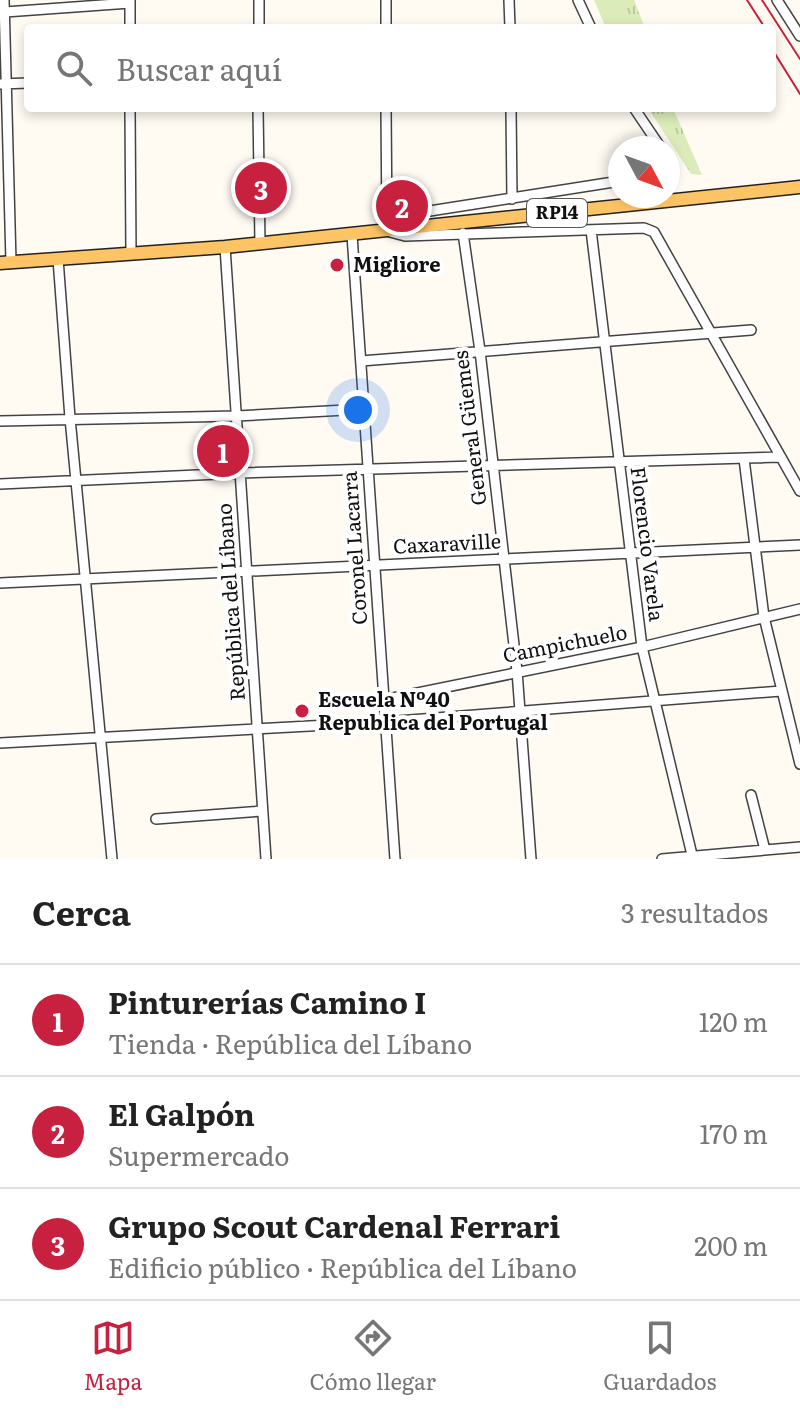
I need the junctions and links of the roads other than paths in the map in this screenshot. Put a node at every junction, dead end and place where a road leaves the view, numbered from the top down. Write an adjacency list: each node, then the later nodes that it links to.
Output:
1 (4, 0): 8 (street)
2 (259, 0): 10 (street)
3 (386, 0): 11 (street)
4 (509, 0): 12 (street)
5 (578, 0): 13 (street)
6 (777, 0): 14 (street)
7 (130, 2): 8 (street); 9 (street)
8 (5, 12): 16 (street)
9 (130, 24)
10 (259, 24)
11 (386, 24)
12 (510, 24)
13 (589, 24)
14 (800, 36)
15 (24, 83): 16 (street)
16 (3, 84): 34 (street)
17 (130, 112): 32 (street)
18 (258, 112): 30 (street)
19 (386, 112): 26 (street)
20 (511, 112): 25 (street)
21 (637, 112): 22 (street)
22 (653, 136)
23 (608, 183): 25 (street)
24 (800, 187): 26 (main road, RP14)
25 (512, 199): 26 (street)
26 (387, 230): 28 (street); 29 (main road, RP14)
27 (591, 230): 28 (street); 36 (street); 37 (street, Florencio Varela)
28 (463, 233): 38 (street, General Güemes)
29 (352, 235): 30 (main road, RP14); 39 (street, Coronel Lacarra)
30 (260, 244): 31 (main road, RP14)
31 (225, 247): 32 (main road, RP14); 41 (street, República del Líbano)
32 (131, 254): 33 (main road, RP14)
33 (58, 259): 34 (main road, RP14); 42 (street)
34 (6, 263)
35 (751, 330): 36 (street)
36 (711, 334): 37 (street); 44 (street)
37 (603, 342): 38 (street); 46 (street, Florencio Varela)
38 (480, 351): 39 (street); 47 (street, General Güemes)
39 (361, 361): 40 (street, Coronel Lacarra)
40 (364, 409): 41 (street); 48 (street, Coronel Lacarra)
41 (237, 416): 42 (street); 49 (street, República del Líbano)
42 (70, 418): 43 (street); 50 (street)
43 (0, 421)
44 (781, 457): 45 (street); 52 (street)
45 (744, 459): 46 (street); 54 (street)
46 (619, 464): 47 (street); 55 (street, Florencio Varela)
47 (492, 467): 48 (street); 56 (street, General Güemes)
48 (368, 469): 49 (street); 57 (street, Coronel Lacarra)
49 (241, 473): 50 (street); 58 (street, República del Líbano)
50 (76, 482): 51 (street); 59 (street)
51 (0, 484)
52 (800, 491)
53 (800, 545): 54 (street, Caxaraville)
54 (754, 548): 55 (street, Caxaraville); 62 (street)
55 (629, 553): 56 (street, Caxaraville); 63 (street, Florencio Varela)
56 (504, 559): 57 (street, Caxaraville); 64 (street, General Güemes)
57 (374, 566): 58 (street, Caxaraville); 66 (street, Coronel Lacarra)
58 (245, 572): 59 (street, Caxaraville); 70 (street, República del Líbano)
59 (85, 578): 60 (street, Caxaraville); 71 (street)
60 (0, 583)
61 (800, 609): 62 (street, Campichuelo)
62 (764, 617): 63 (street, Campichuelo); 65 (street)
63 (642, 647): 64 (street, Campichuelo); 67 (street, Florencio Varela)
64 (517, 671): 66 (street, Campichuelo); 68 (street, General Güemes)
65 (781, 691): 67 (street); 73 (street)
66 (383, 700): 69 (street, Coronel Lacarra)
67 (655, 702): 68 (street); 79 (street, Florencio Varela)
68 (519, 711): 69 (street); 83 (street, General Güemes)
69 (384, 722): 70 (street); 82 (street, Coronel Lacarra)
70 (257, 728): 71 (street); 75 (street, República del Líbano)
71 (100, 736): 72 (street); 80 (street)
72 (0, 743)
73 (800, 764)
74 (751, 795): 78 (street)
75 (262, 811): 76 (street); 81 (street, República del Líbano)
76 (156, 819)
77 (800, 847): 78 (street)
78 (765, 850): 79 (street)
79 (692, 858): 84 (street)
80 (112, 859)
81 (266, 859)
82 (395, 859)
83 (531, 859)
84 (662, 859)

